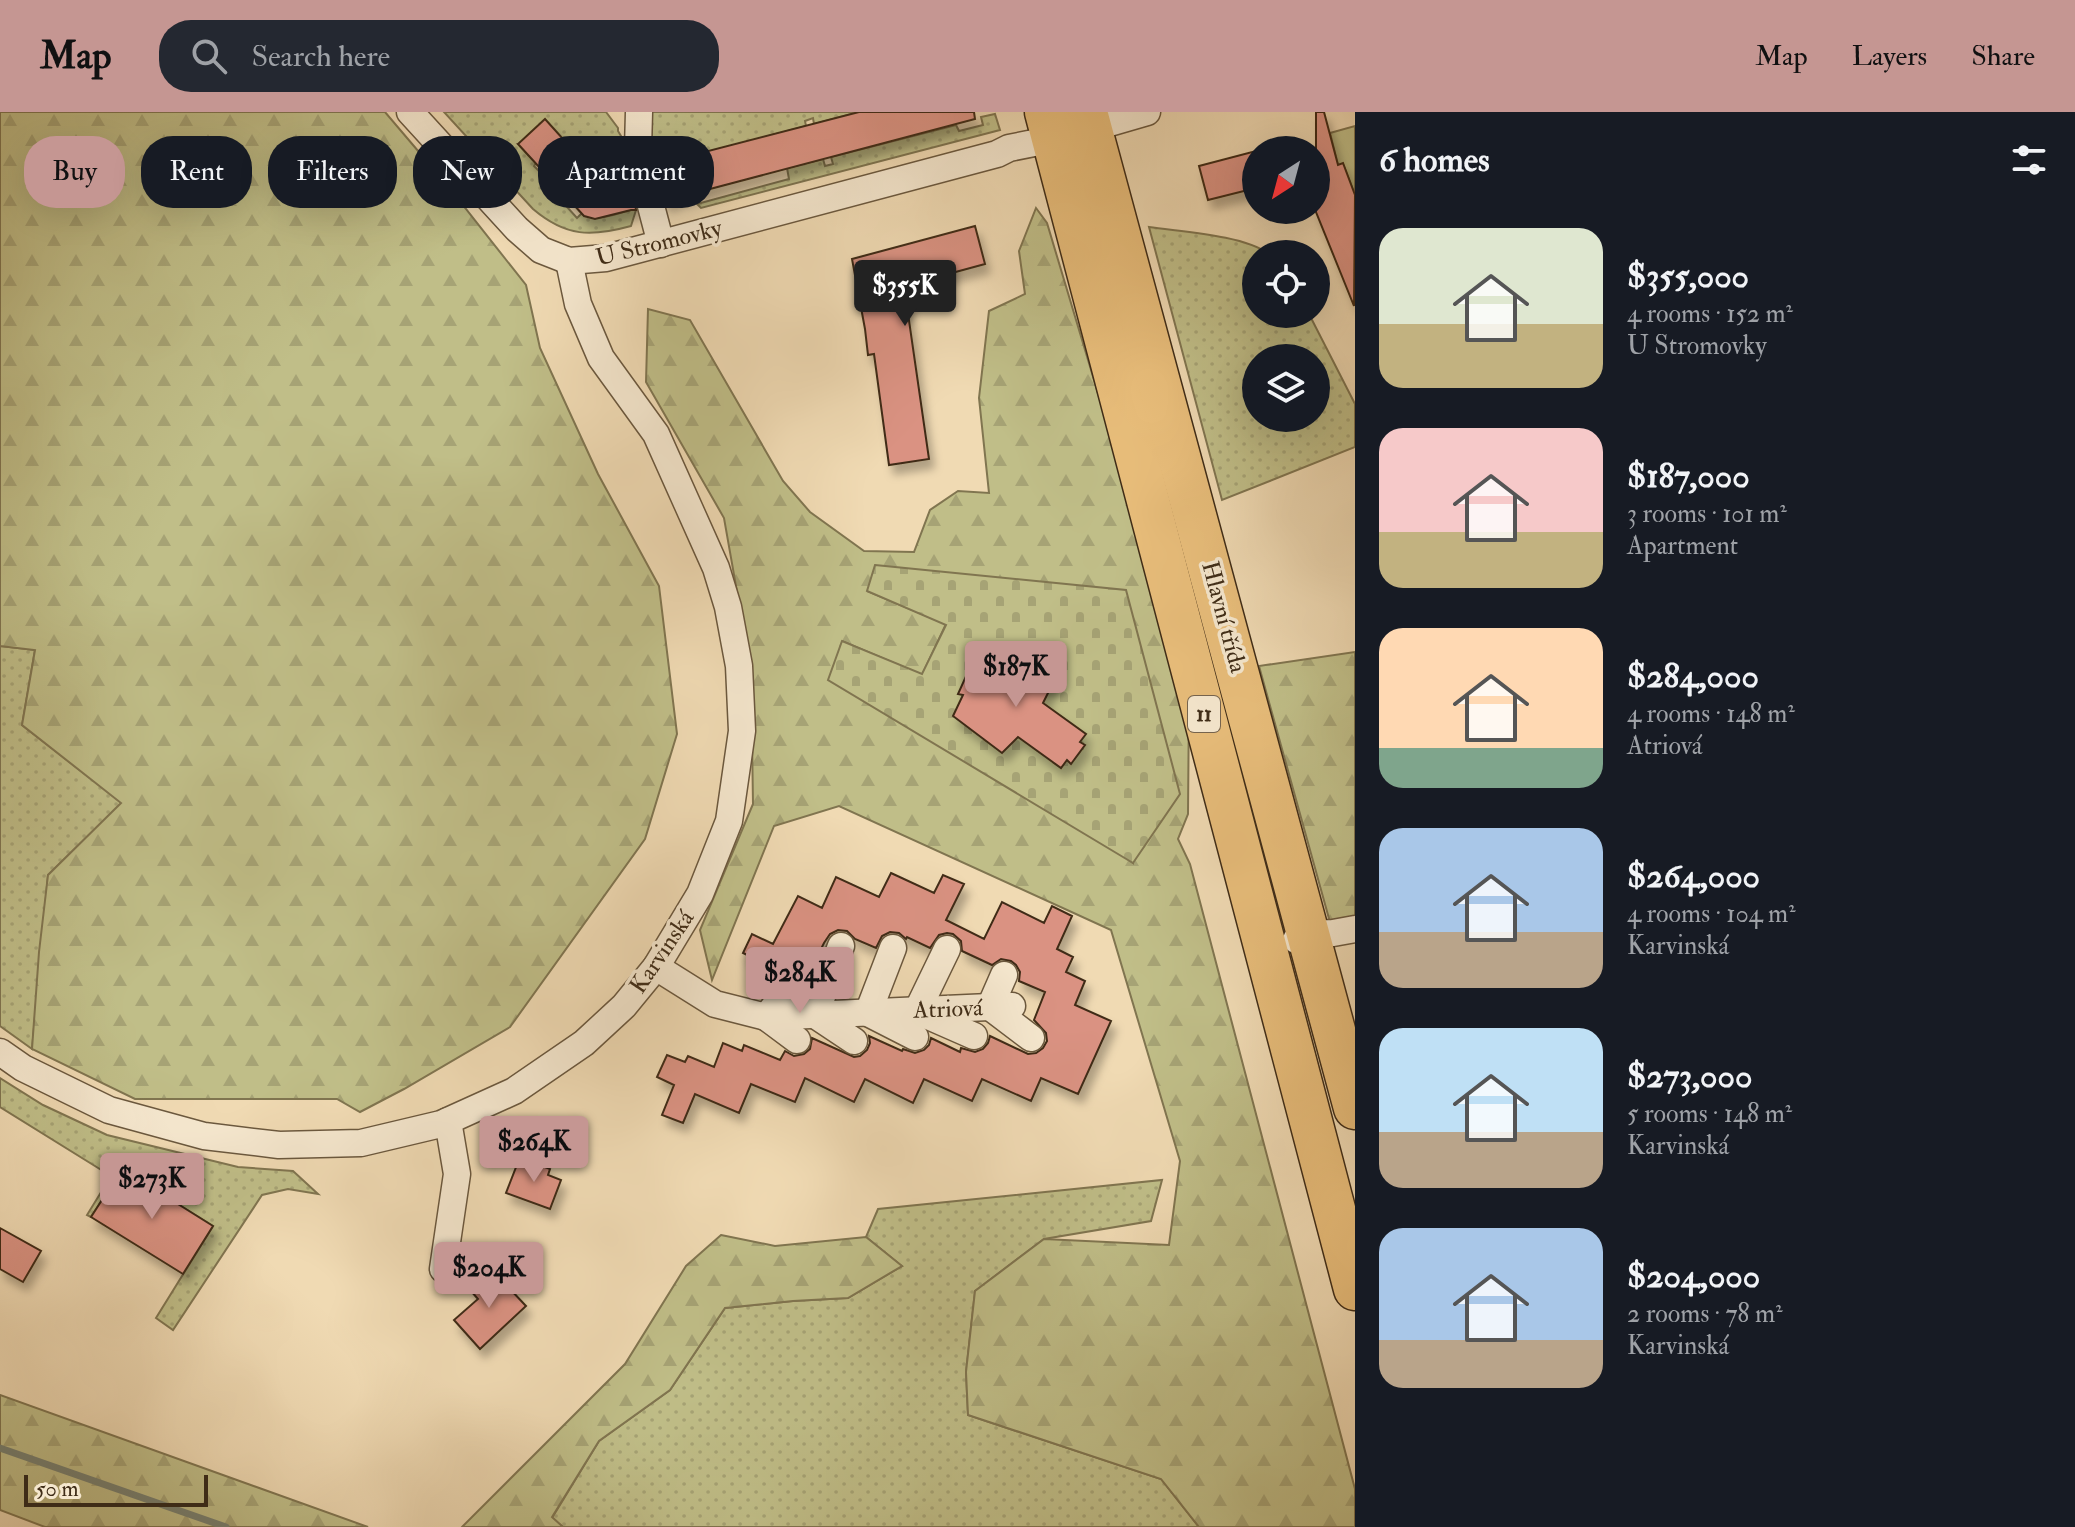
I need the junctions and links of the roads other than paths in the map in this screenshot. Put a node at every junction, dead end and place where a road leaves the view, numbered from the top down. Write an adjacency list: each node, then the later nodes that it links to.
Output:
1 (410, 112): 8 (street, U Stromovky)
2 (639, 112): 5 (street)
3 (1147, 112): 4 (street, U Stromovky)
4 (1069, 123): 7 (street, U Stromovky); 10 (main road, Hlavní třída / 11); 14 (main road, 11)
5 (638, 136)
6 (652, 208): 7 (street)
7 (661, 244): 8 (street, U Stromovky)
8 (569, 261): 15 (street, Karvinská)
9 (1355, 929): 10 (street)
10 (1308, 934): 14 (street); 29 (main road, Hlavní třída / 11)
11 (841, 946): 21 (street)
12 (893, 948): 20 (street)
13 (947, 949): 19 (street)
14 (1267, 955): 32 (main road, 11)
15 (656, 967): 22 (street, Atriová); 30 (street, Karvinská)
16 (1004, 975): 18 (street)
17 (794, 982): 22 (street)
18 (1001, 1007): 19 (street, Atriová); 25 (street)
19 (917, 1011): 20 (street, Atriová); 23 (street)
20 (868, 1013): 21 (street, Atriová); 24 (street)
21 (815, 1015): 22 (street, Atriová); 27 (street)
22 (766, 1017): 26 (street)
23 (974, 1036)
24 (915, 1037)
25 (1031, 1038)
26 (797, 1040)
27 (854, 1041)
28 (0, 1052): 30 (street, Karvinská)
29 (1355, 1108)
30 (448, 1121): 31 (street)
31 (443, 1269)
32 (1355, 1289)

